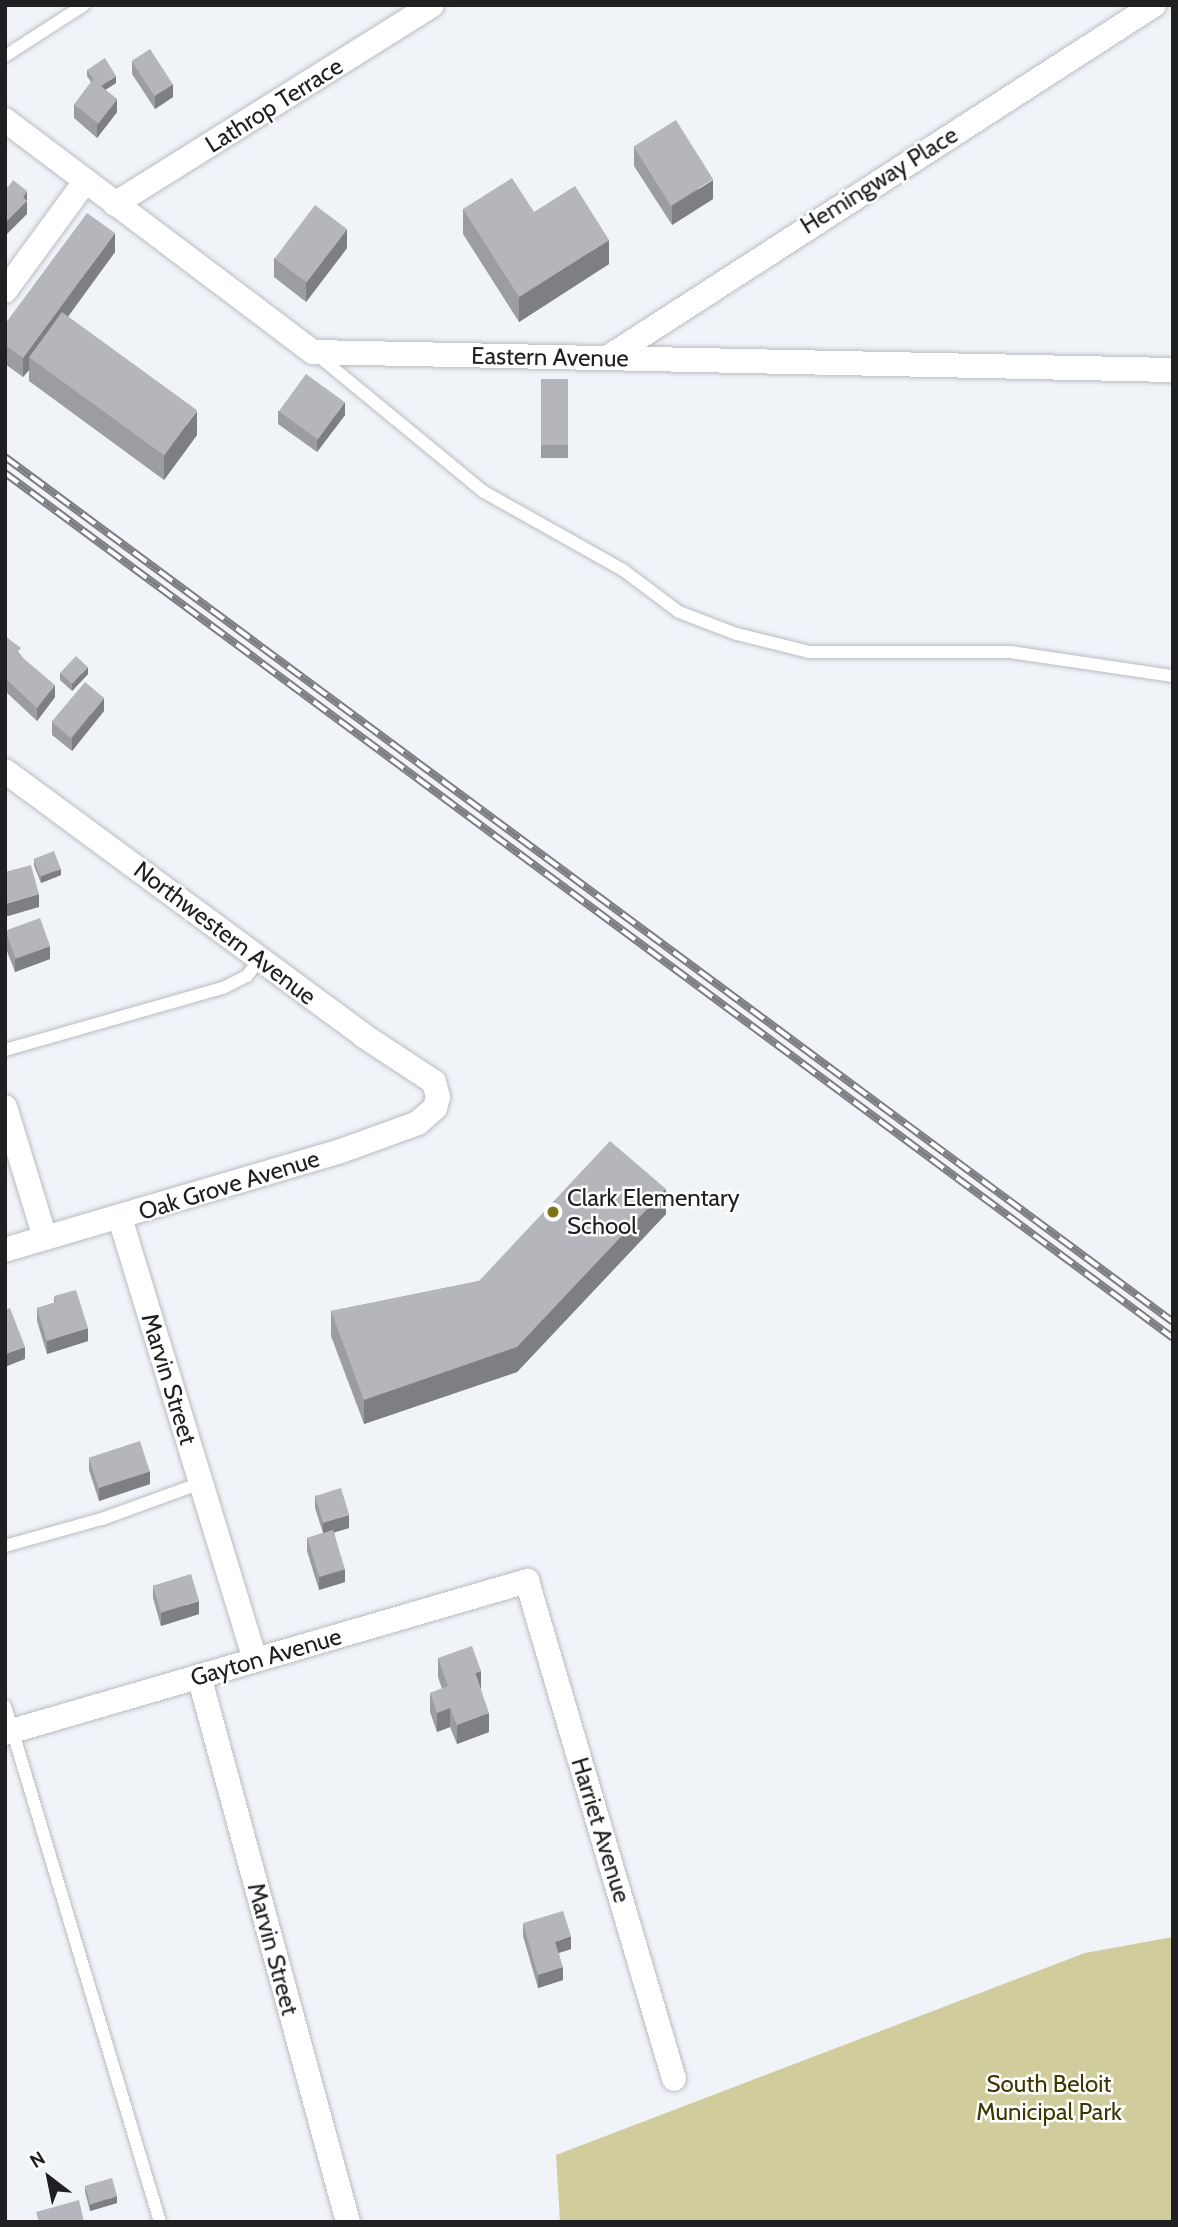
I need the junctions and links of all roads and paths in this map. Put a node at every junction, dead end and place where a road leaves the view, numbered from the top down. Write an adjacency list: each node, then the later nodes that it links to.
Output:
1 (84, 5): 4 (lane)
2 (432, 5): 7 (street, Lathrop Terrace)
3 (1154, 5): 10 (street, Hemingway Place)
4 (5, 55)
5 (5, 120): 6 (street)
6 (84, 183): 7 (street); 8 (street)
7 (115, 204): 9 (street)
8 (5, 291)
9 (313, 352): 10 (street, Eastern Avenue); 12 (lane)
10 (607, 358): 11 (street, Eastern Avenue)
11 (1173, 370)
12 (1173, 676)
13 (5, 771): 14 (street, Northwestern Avenue)
14 (260, 959): 15 (lane); 16 (street, Northwestern Avenue)
15 (5, 1050)
16 (439, 1097): 18 (street, Oak Grove Avenue)
17 (5, 1107): 19 (street)
18 (120, 1218): 19 (street, Oak Grove Avenue); 21 (street, Marvin Street)
19 (45, 1238): 20 (street, Oak Grove Avenue)
20 (5, 1250)
21 (201, 1483): 22 (lane); 24 (street, Marvin Street)
22 (6, 1542)
23 (527, 1581): 24 (street, Gayton Avenue); 28 (street, Harriet Avenue)
24 (255, 1660): 25 (street, Gayton Avenue)
25 (198, 1676): 27 (street, Gayton Avenue); 30 (street, Marvin Street)
26 (5, 1706): 27 (lane)
27 (9, 1732): 29 (lane)
28 (674, 2079)
29 (160, 2222)
30 (348, 2222)

